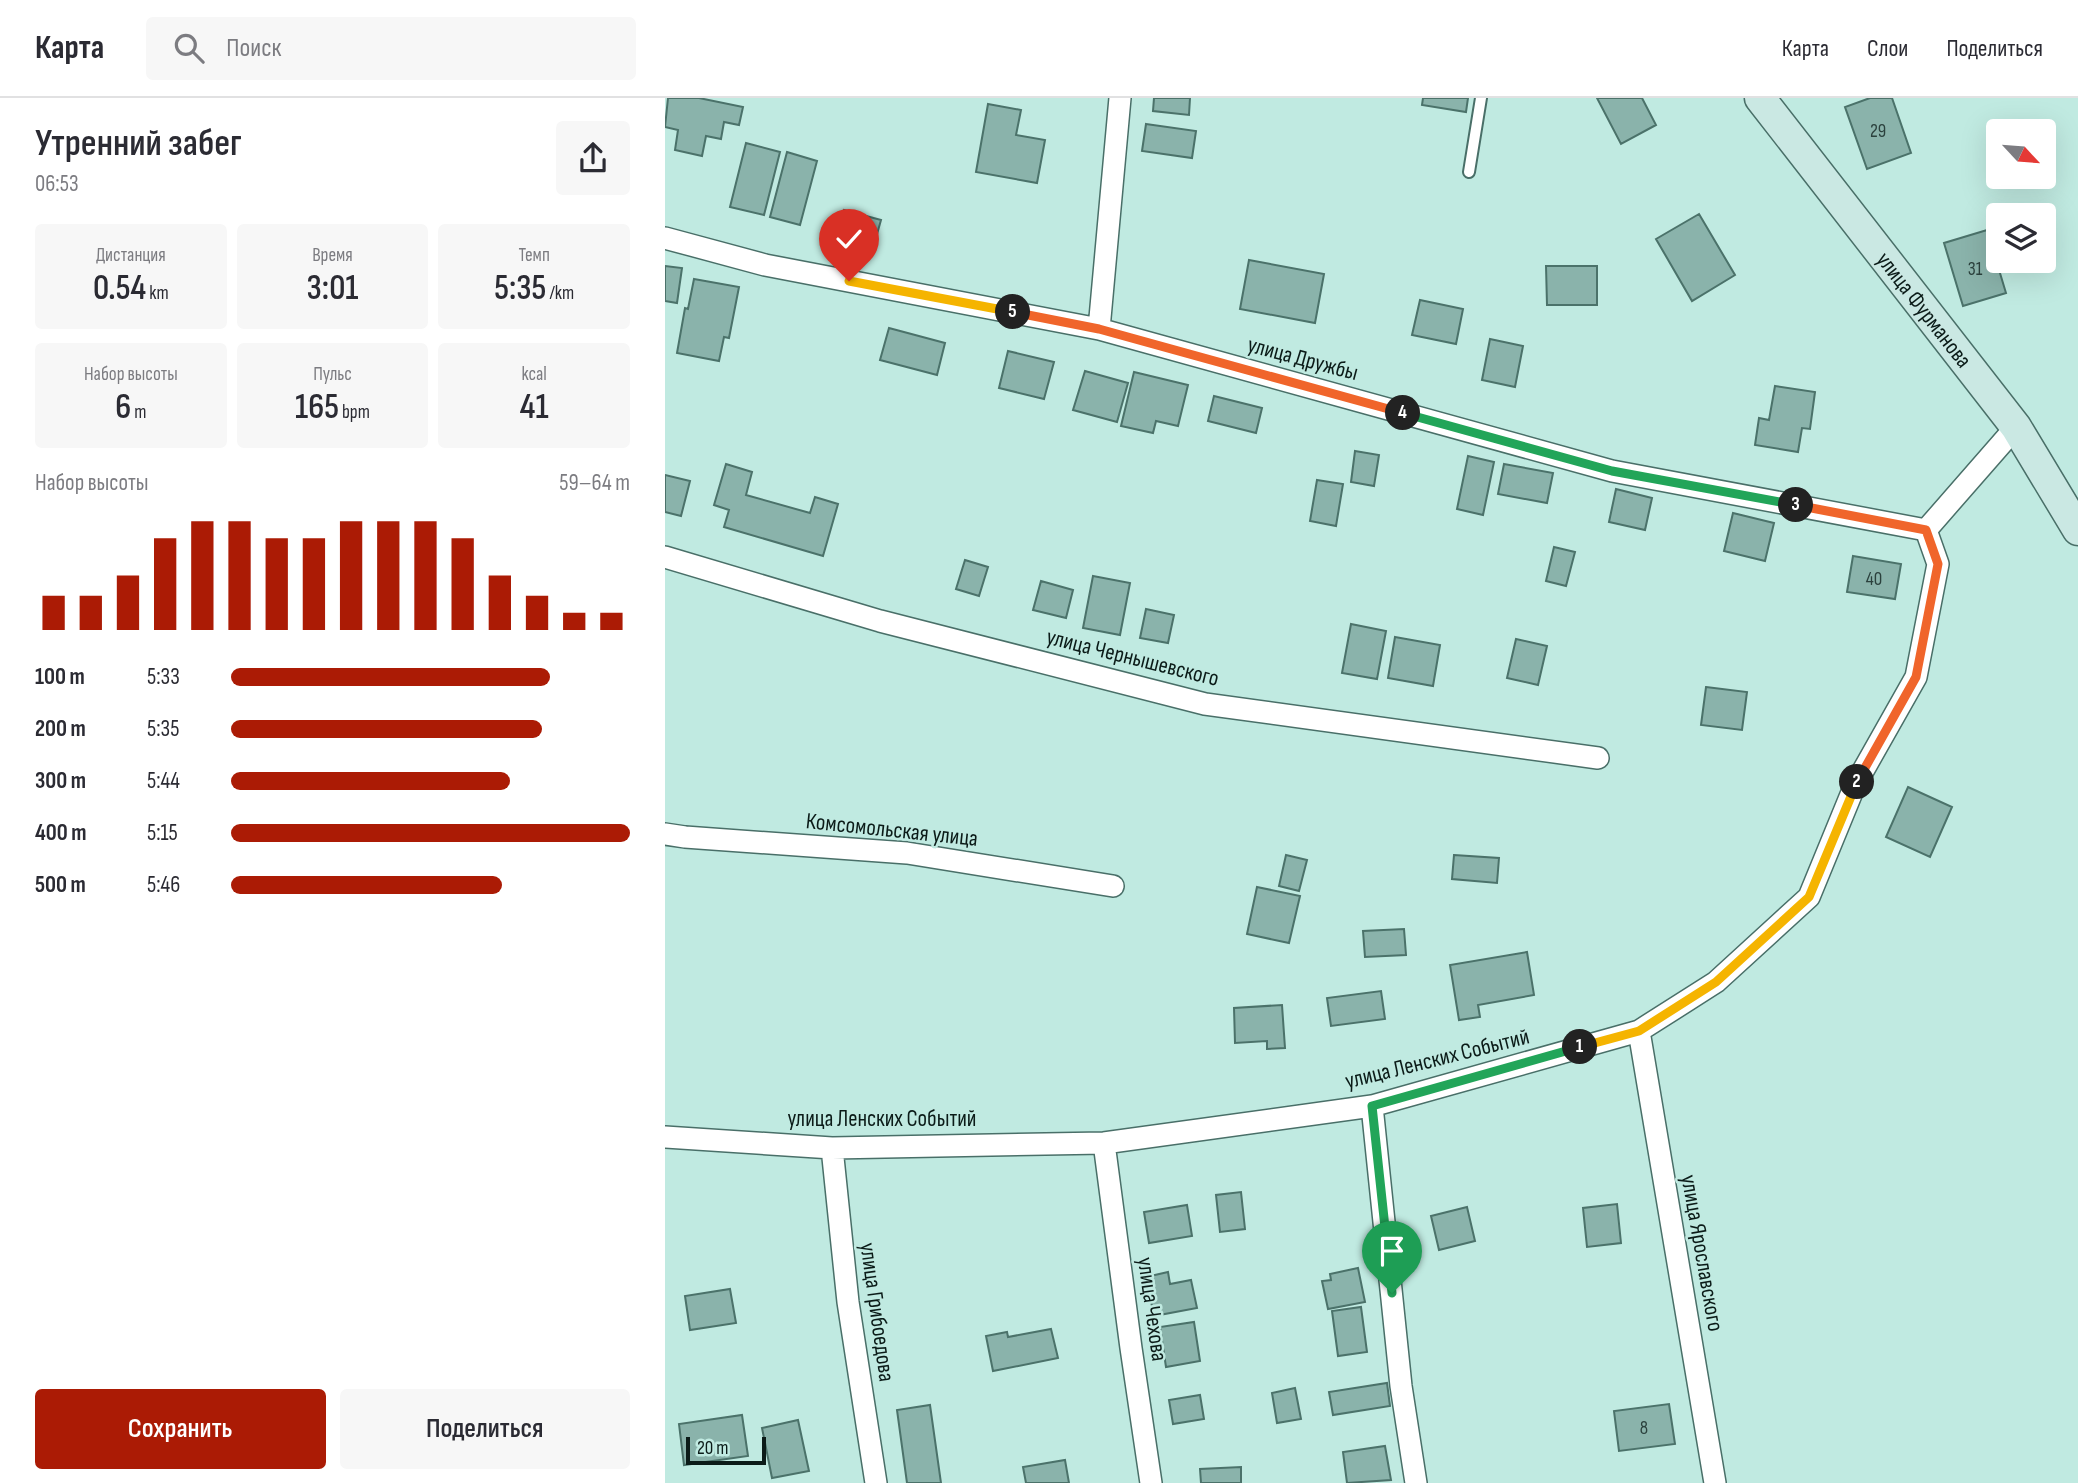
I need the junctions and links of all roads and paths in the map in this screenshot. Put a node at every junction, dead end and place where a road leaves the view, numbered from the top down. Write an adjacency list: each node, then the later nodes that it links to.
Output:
1 (1120, 98): 6 (street)
2 (1481, 98): 4 (lane)
3 (1760, 98): 7 (main road, улица Фурманова)
4 (1469, 172)
5 (665, 238): 6 (street, улица Дружбы)
6 (1099, 329): 8 (street, улица Дружбы)
7 (2016, 428): 8 (street); 9 (main road, улица Фурманова)
8 (1926, 530): 14 (street, улица Ленских Событий)
9 (2078, 530)
10 (665, 557): 11 (street, улица Чернышевского)
11 (1598, 758)
12 (665, 834): 13 (street, Комсомольская улица)
13 (1113, 886)
14 (1639, 1031): 15 (street, улица Ленских Событий); 22 (street, улица Ярославского)
15 (1372, 1106): 17 (street, улица Ленских Событий); 21 (street)
16 (665, 1137): 18 (street, улица Ленских Событий)
17 (1104, 1143): 18 (street, улица Ленских Событий); 20 (street, улица Чехова)
18 (832, 1148): 19 (street, улица Грибоедова)
19 (876, 1483)
20 (1151, 1483)
21 (1416, 1483)
22 (1715, 1483)

